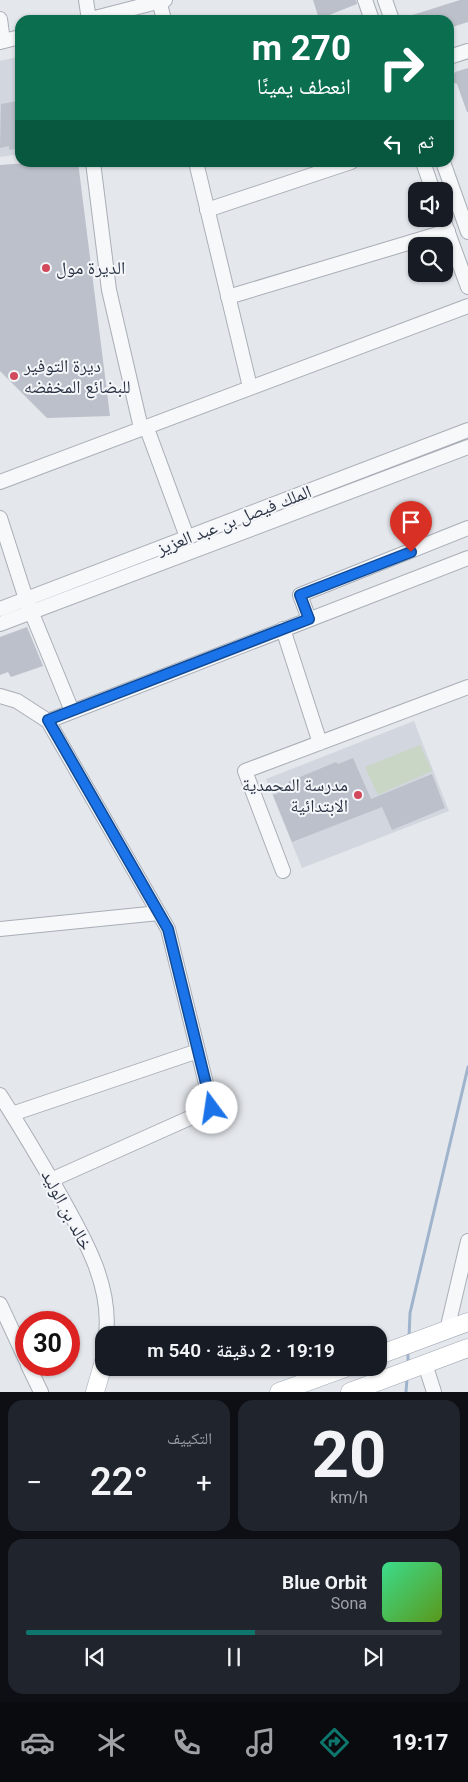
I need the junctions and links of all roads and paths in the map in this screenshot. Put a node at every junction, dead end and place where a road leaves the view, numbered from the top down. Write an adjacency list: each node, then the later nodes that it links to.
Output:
1 (86, 0): 5 (street)
2 (365, 0): 8 (street)
3 (385, 0): 9 (street)
4 (161, 1): 6 (street); 7 (street)
5 (88, 15)
6 (107, 15)
7 (163, 15)
8 (370, 15)
9 (390, 15)
10 (0, 19): 12 (street)
11 (15, 38): 12 (street)
12 (2, 41)
13 (468, 51): 14 (street)
14 (454, 55)
15 (94, 167): 29 (street)
16 (197, 167): 21 (street)
17 (336, 167): 21 (street)
18 (425, 167): 20 (street)
19 (445, 167): 24 (street)
20 (430, 182)
21 (207, 210): 26 (street)
22 (440, 227): 26 (street)
23 (447, 227): 25 (street)
24 (468, 232)
25 (468, 287)
26 (228, 297): 28 (street)
27 (468, 306): 28 (street)
28 (250, 387): 29 (street)
29 (144, 427): 32 (street); 35 (street)
30 (468, 430): 35 (street, الملك فيصل بن عبد العزيز)
31 (468, 446): 37 (street, الملك فيصل بن عبد العزيز)
32 (0, 482)
33 (0, 518): 37 (street)
34 (468, 528): 39 (street)
35 (187, 538): 37 (street, الملك فيصل بن عبد العزيز)
36 (468, 558): 39 (street)
37 (29, 606): 38 (street, الملك فيصل بن عبد العزيز); 40 (street, الملك فيصل بن عبد العزيز); 44 (street)
38 (0, 609)
39 (309, 619): 41 (street)
40 (0, 624)
41 (283, 630): 44 (street); 46 (street)
42 (468, 687): 46 (street)
43 (0, 696): 45 (street)
44 (72, 711): 45 (street)
45 (48, 720): 48 (street)
46 (320, 743): 47 (street)
47 (283, 871)
48 (159, 913): 49 (street); 50 (street)
49 (0, 929)
50 (198, 1051): 52 (street); 53 (street)
51 (0, 1096): 52 (street, خالد بن الوليد)
52 (12, 1114): 53 (street, خالد بن الوليد)
53 (51, 1180): 57 (street, خالد بن الوليد)
54 (468, 1241): 58 (street)
55 (0, 1304): 59 (street)
56 (468, 1322): 58 (main road)
57 (107, 1326)
58 (447, 1330): 61 (main road)
59 (15, 1336)
60 (468, 1348): 62 (main road)
61 (387, 1352)
62 (425, 1364): 71 (main road); 72 (street)
63 (33, 1376): 67 (street)
64 (100, 1376): 68 (main road)
65 (105, 1376): 69 (main road)
66 (323, 1376): 70 (main road)
67 (41, 1392)
68 (95, 1392)
69 (106, 1392)
70 (279, 1392)
71 (350, 1392)
72 (434, 1392)

